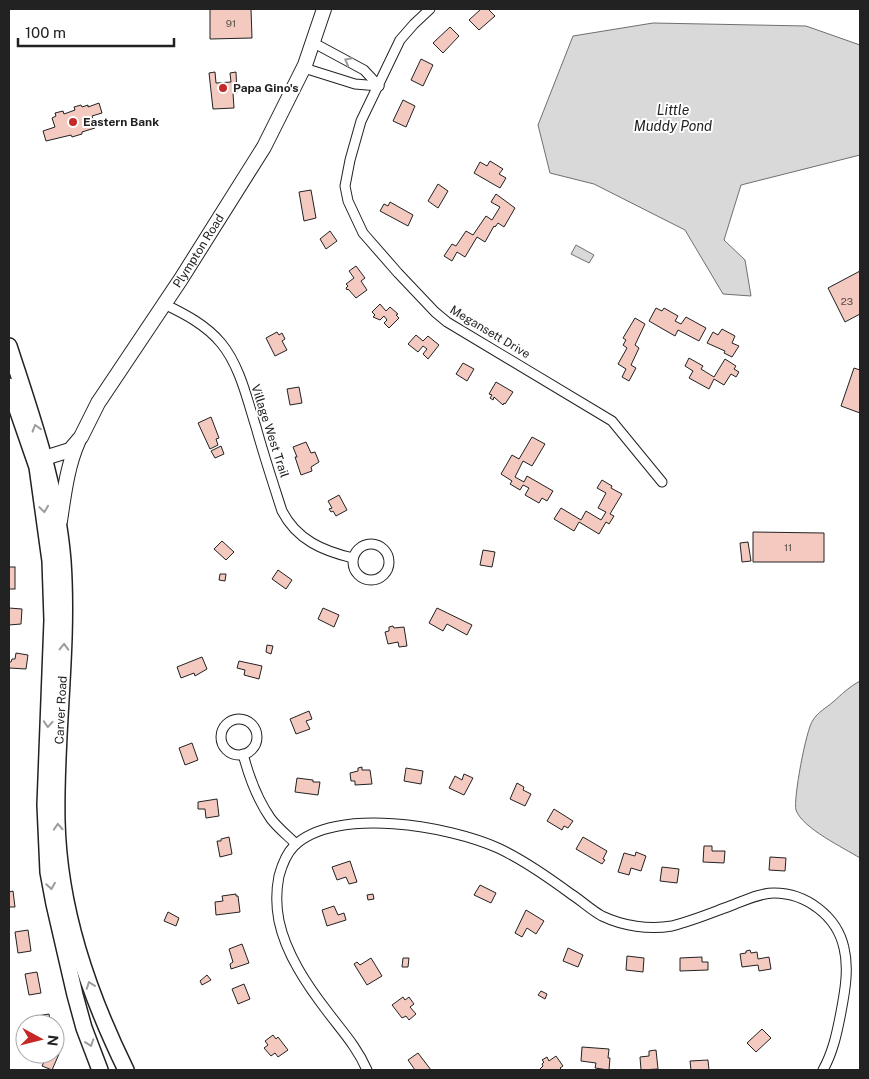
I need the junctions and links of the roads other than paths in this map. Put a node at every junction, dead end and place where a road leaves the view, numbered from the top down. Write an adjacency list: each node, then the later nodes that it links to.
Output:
1 (324, 9): 3 (main road, Plympton Road)
2 (430, 9): 5 (street, Megansett Drive)
3 (312, 42): 4 (main road, Plympton Road); 5 (street, one-way to 3)
4 (304, 68): 5 (street); 6 (main road, Plympton Road)
5 (379, 86): 11 (street, Megansett Drive)
6 (164, 304): 9 (main road, Plympton Road); 13 (street, Village West Trail)
7 (9, 346): 10 (highway, Carver Road, one-way to 7)
8 (9, 386): 10 (highway, Carver Road)
9 (81, 437): 10 (main road, Plympton Road); 12 (main road)
10 (40, 460): 12 (highway, Carver Road); 16 (highway, Carver Road, one-way to 16)
11 (662, 482)
12 (58, 527): 17 (highway, Carver Road, one-way to 12)
13 (353, 558): 13 (street)
14 (243, 754): 14 (street); 15 (street)
15 (296, 844): 18 (street); 19 (street)
16 (100, 1070)
17 (126, 1070)
18 (367, 1070)
19 (823, 1070)

